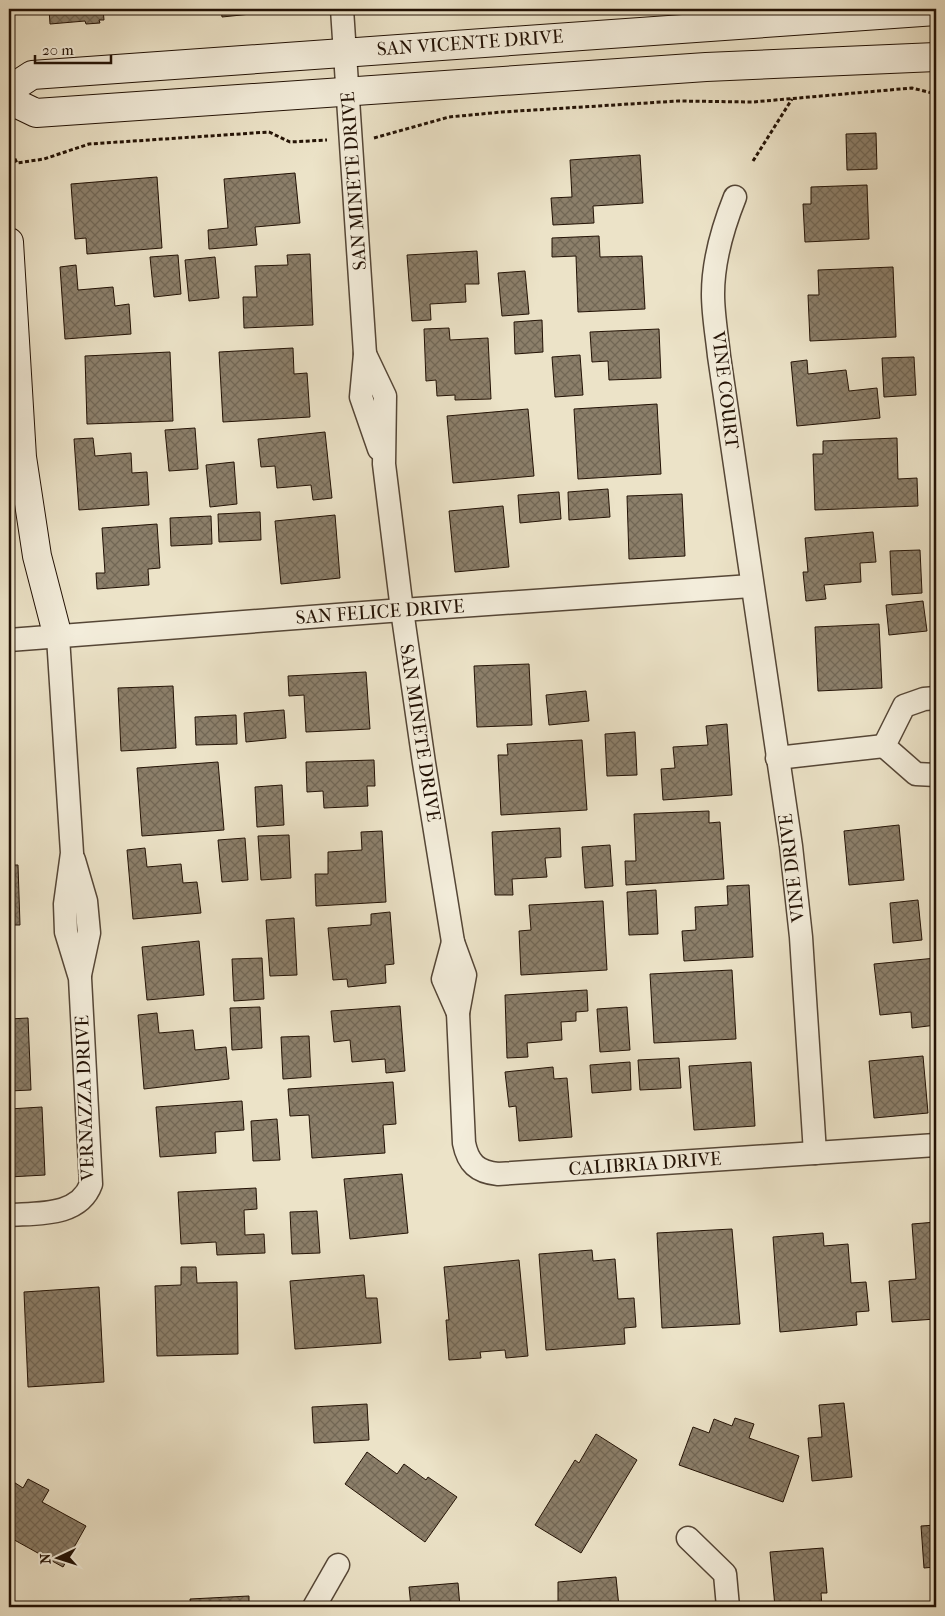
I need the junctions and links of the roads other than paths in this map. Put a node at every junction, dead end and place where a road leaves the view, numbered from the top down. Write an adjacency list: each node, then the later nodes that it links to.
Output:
1 (342, 9): 3 (street, SAN MINETE DRIVE)
2 (936, 11): 3 (street, SAN VICENTE DRIVE)
3 (345, 52): 5 (street, SAN VICENTE DRIVE); 6 (street, SAN MINETE DRIVE)
4 (936, 57): 6 (street, SAN VICENTE DRIVE)
5 (9, 90)
6 (348, 91): 7 (street, SAN VICENTE DRIVE); 11 (street, SAN MINETE DRIVE)
7 (9, 100)
8 (735, 197): 10 (street, VINE COURT)
9 (9, 242): 12 (street)
10 (752, 586): 11 (street, SAN FELICE DRIVE); 16 (street, VINE DRIVE)
11 (402, 610): 12 (street, SAN FELICE DRIVE); 20 (street, SAN MINETE DRIVE)
12 (58, 637): 13 (street, SAN FELICE DRIVE); 21 (street, VERNAZZA DRIVE)
13 (9, 640)
14 (936, 698): 15 (street)
15 (884, 746): 16 (street); 17 (street)
16 (777, 758): 19 (street, VINE DRIVE)
17 (936, 775)
18 (936, 1145): 19 (street, CALIBRIA DRIVE)
19 (815, 1153): 20 (street, CALIBRIA DRIVE)
20 (476, 1168)
21 (9, 1215)
22 (688, 1538): 25 (street)
23 (338, 1565): 24 (street)
24 (314, 1607)
25 (728, 1607)

